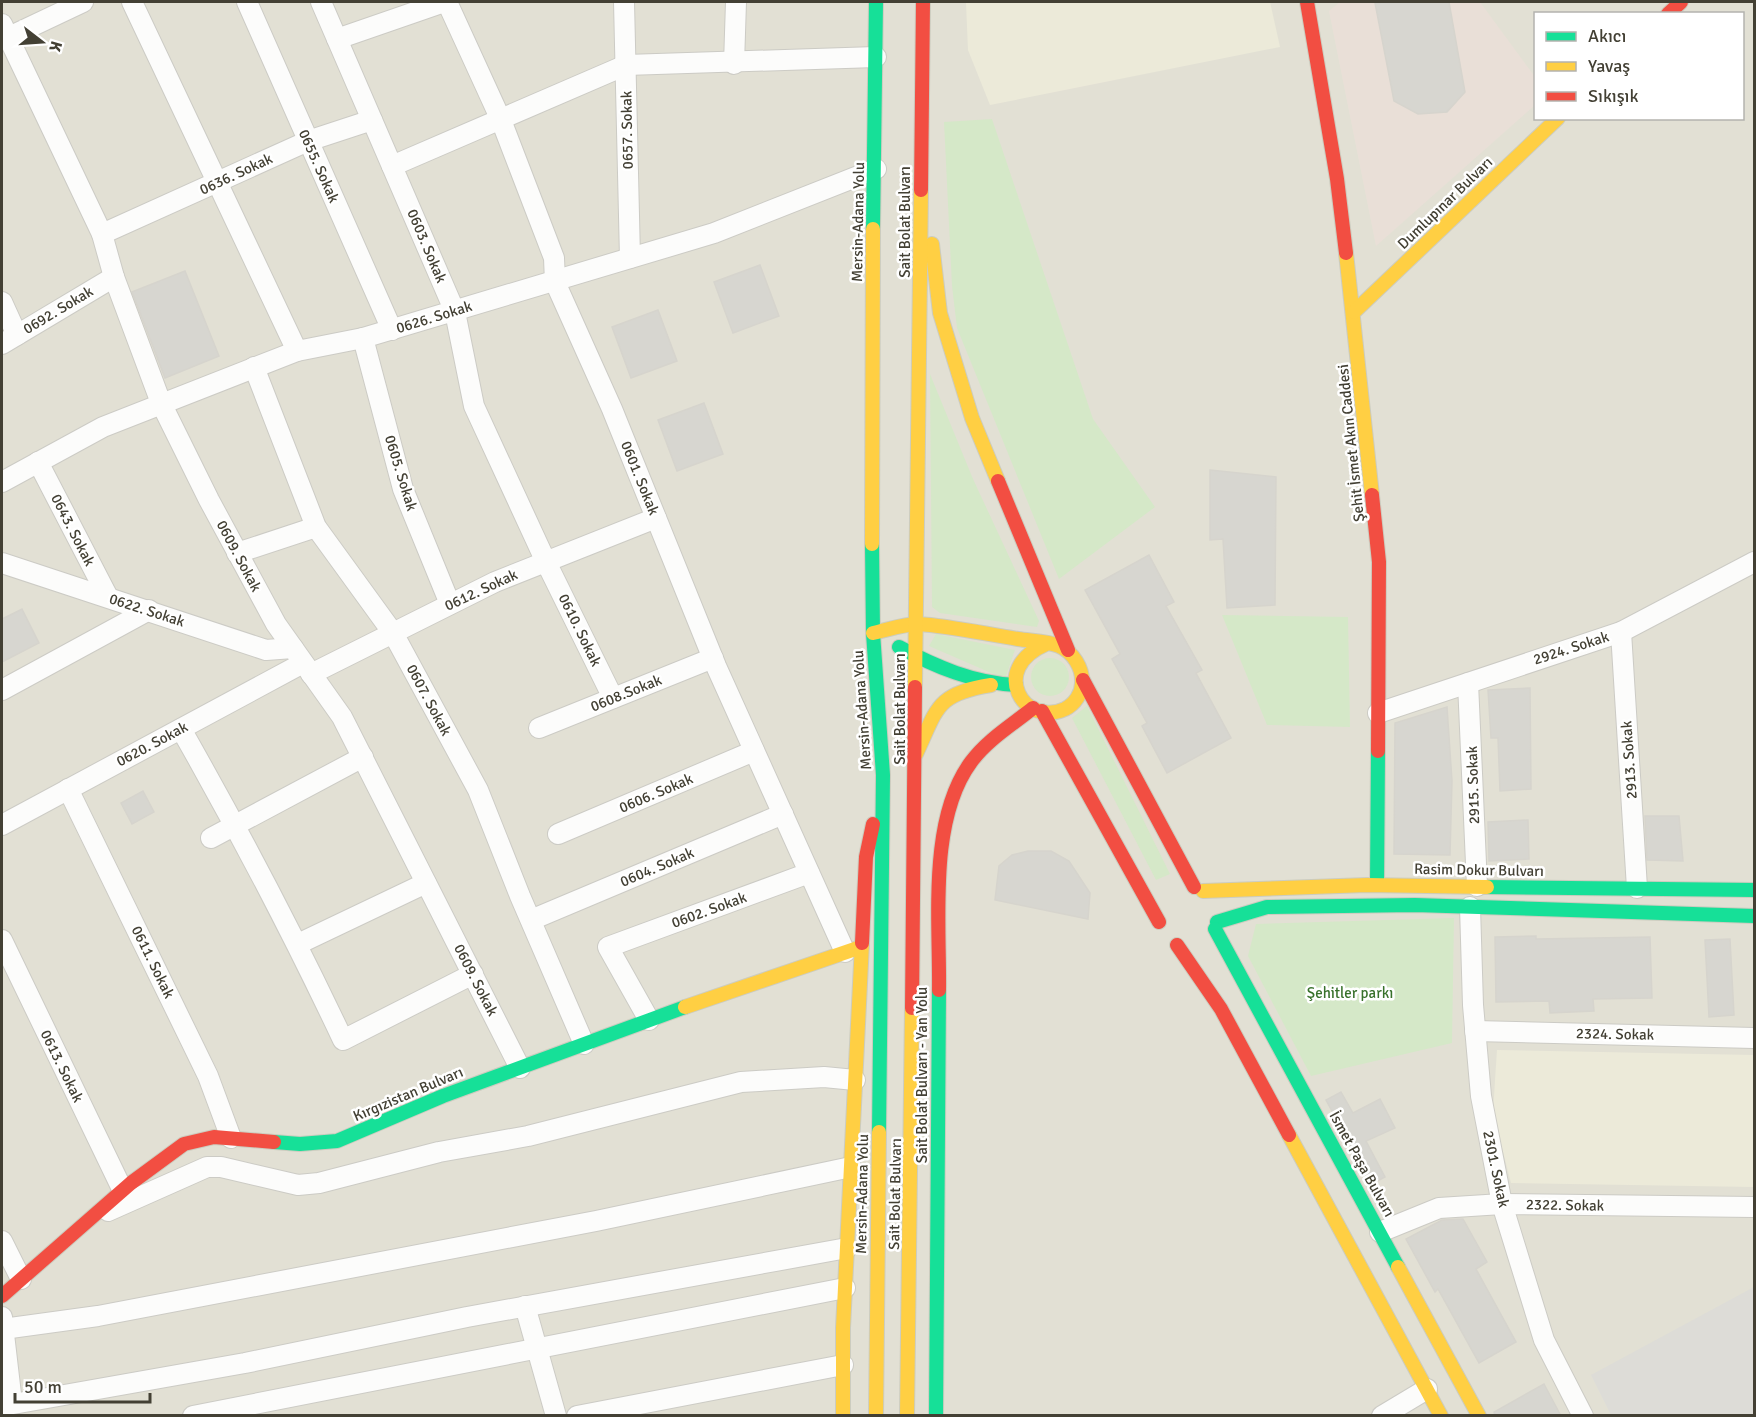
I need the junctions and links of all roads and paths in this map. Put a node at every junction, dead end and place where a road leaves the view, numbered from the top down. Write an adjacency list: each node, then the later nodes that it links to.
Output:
1 (83, 2): 11 (street)
2 (132, 2): 23 (street)
3 (247, 2): 19 (street, 0655. Sokak)
4 (321, 2): 12 (street, 0603. Sokak)
5 (446, 2): 12 (street); 17 (street, 0601. Sokak)
6 (624, 2): 15 (street, 0657. Sokak)
7 (736, 2): 14 (street)
8 (876, 2): 13 (main road, Mersin-Adana Yolu)
9 (923, 2): 20 (main road, Sait Bolat Bulvarı)
10 (1307, 2): 30 (main road, Şehit İsmet Akın Caddesi)
11 (5, 31): 24 (street, 0609. Sokak)
12 (337, 39): 16 (street, 0603. Sokak)
13 (876, 57): 14 (street); 22 (main road, Mersin-Adana Yolu)
14 (734, 64): 15 (street)
15 (626, 65): 17 (street); 25 (street, 0657. Sokak)
16 (372, 120): 19 (street, 0636. Sokak); 21 (street, 0603. Sokak)
17 (501, 120): 21 (street); 27 (street, 0601. Sokak)
18 (1556, 120): 30 (main road, Dumlupınar Bulvarı)
19 (308, 141): 23 (street, 0636. Sokak); 31 (street, 0655. Sokak)
20 (922, 163): 48 (main road, Sait Bolat Bulvarı); 53 (main road)
21 (392, 166): 29 (street, 0603. Sokak)
22 (876, 169): 25 (street, 0626. Sokak); 51 (main road, Mersin-Adana Yolu)
23 (216, 184): 24 (street, 0636. Sokak); 34 (street)
24 (102, 234): 26 (street, 0609. Sokak)
25 (630, 258): 27 (street, 0626. Sokak)
26 (114, 277): 33 (street, 0692. Sokak); 36 (street, 0609. Sokak)
27 (555, 282): 29 (street, 0626. Sokak); 39 (street, 0601. Sokak)
28 (2, 302): 33 (street)
29 (455, 312): 31 (street, 0626. Sokak); 42 (street, 0603. Sokak)
30 (1354, 312): 64 (main road, Şehit İsmet Akın Caddesi)
31 (392, 330): 32 (street, 0626. Sokak)
32 (363, 338): 34 (street, 0626. Sokak); 46 (street, 0605. Sokak)
33 (9, 339)
34 (297, 351): 35 (street, 0626. Sokak)
35 (254, 367): 36 (street, 0626. Sokak); 40 (street, 0607. Sokak)
36 (161, 403): 37 (street, 0626. Sokak); 41 (street, 0609. Sokak)
37 (38, 462): 38 (street, 0626. Sokak); 45 (street, 0643. Sokak)
38 (2, 482)
39 (656, 518): 42 (street, 0612. Sokak); 55 (street, 0601. Sokak)
40 (316, 526): 41 (street); 50 (street, 0607. Sokak)
41 (237, 553): 56 (street, 0609. Sokak)
42 (546, 562): 46 (street, 0612. Sokak); 62 (street, 0610. Sokak)
43 (1755, 562): 49 (street, 2924. Sokak)
44 (2, 563): 45 (street, 0622. Sokak)
45 (108, 597): 47 (street, 0622. Sokak)
46 (450, 604): 50 (street, 0612. Sokak)
47 (149, 610): 56 (street, 0622. Sokak); 61 (street)
48 (916, 624): 51 (main road); 52 (main road); 54 (main road, Sait Bolat Bulvarı)
49 (1621, 632): 58 (street, 2924. Sokak); 81 (street, 2913. Sokak)
50 (393, 633): 56 (street, 0612. Sokak); 88 (street, 0607. Sokak)
51 (873, 633): 54 (main road); 70 (main road, Mersin-Adana Yolu)
52 (1046, 644): 53 (main road); 60 (main road)
53 (1068, 650): 57 (main road)
54 (916, 657): 59 (main road); 68 (main road, Sait Bolat Bulvarı)
55 (713, 658): 62 (street, 0608.Sokak); 67 (street, 0601. Sokak)
56 (302, 661): 66 (street, 0620. Sokak); 69 (street, 0609. Sokak)
57 (1083, 680): 63 (main road); 82 (main road, İsmet Paşa Bulvarı)
58 (1468, 683): 64 (street, 2924. Sokak); 80 (street, 2915. Sokak)
59 (991, 685): 60 (main road); 68 (main road)
60 (1016, 685): 63 (main road)
61 (2, 690)
62 (614, 698): 65 (street, 0608.Sokak)
63 (1037, 710): 90 (main road); 125 (main road, Sait Bolat Bulvarı - Yan Yolu)
64 (1378, 713): 79 (main road, Şehit İsmet Akın Caddesi)
65 (540, 728)
66 (181, 729): 71 (street, 0620. Sokak); 74 (street)
67 (754, 752): 72 (street, 0601. Sokak); 75 (street, 0606. Sokak)
68 (916, 754): 124 (main road, Sait Bolat Bulvarı)
69 (363, 758): 74 (street); 78 (street, 0609. Sokak)
70 (883, 775): 93 (main road); 123 (main road, Mersin-Adana Yolu)
71 (68, 789): 73 (street, 0620. Sokak); 101 (street, 0611. Sokak)
72 (783, 814): 77 (street, 0601. Sokak); 88 (street, 0604. Sokak)
73 (2, 825)
74 (236, 825): 76 (street); 92 (street)
75 (558, 834)
76 (211, 838)
77 (809, 873): 93 (street, 0601. Sokak); 95 (street, 0602. Sokak)
78 (426, 883): 92 (street); 94 (street, 0609. Sokak)
79 (1377, 885): 80 (main road, Rasim Dokur Bulvarı); 82 (main road, Rasim Dokur Bulvarı)
80 (1477, 886): 81 (main road, Rasim Dokur Bulvarı)
81 (1637, 888): 84 (main road, Rasim Dokur Bulvarı)
82 (1198, 889): 83 (main road, Rasim Dokur Bulvarı); 89 (main road, İsmet Paşa Bulvarı)
83 (1175, 890)
84 (1755, 890)
85 (1161, 903): 90 (main road)
86 (1470, 907): 87 (main road); 89 (main road); 96 (street, 2301. Sokak)
87 (1755, 916)
88 (531, 920): 98 (street, 0607. Sokak)
89 (1216, 925): 90 (main road); 107 (main road, İsmet Paşa Bulvarı)
90 (1167, 934): 117 (main road)
91 (2, 940): 103 (street, 0613. Sokak)
92 (298, 944): 94 (street)
93 (853, 950): 95 (main road, Kırgızistan Bulvarı); 100 (main road)
94 (473, 974): 99 (street, 0609. Sokak)
95 (649, 1020): 98 (main road, Kırgızistan Bulvarı)
96 (1475, 1031): 97 (street, 2324. Sokak); 104 (street, 2301. Sokak)
97 (1755, 1038)
98 (584, 1044): 99 (main road, Kırgızistan Bulvarı)
99 (520, 1068): 101 (main road, Kırgızistan Bulvarı)
100 (855, 1080): 102 (main road); 106 (street)
101 (231, 1138): 103 (main road, Kırgızistan Bulvarı)
102 (851, 1167): 109 (main road); 114 (street)
103 (123, 1191): 106 (main road, Kırgızistan Bulvarı)
104 (1502, 1204): 105 (street, 2322. Sokak); 107 (street, 2322. Sokak); 129 (street, 2301. Sokak)
105 (1755, 1207)
106 (92, 1217): 110 (main road, Kırgızistan Bulvarı)
107 (1380, 1232): 128 (main road, İsmet Paşa Bulvarı)
108 (2, 1241): 110 (street)
109 (847, 1248): 111 (main road); 113 (street)
110 (21, 1279): 112 (main road, Kırgızistan Bulvarı)
111 (845, 1288): 115 (street); 116 (main road)
112 (2, 1296)
113 (525, 1306): 115 (street); 118 (street)
114 (2, 1323): 118 (street)
115 (539, 1349): 119 (street); 120 (street)
116 (843, 1365): 121 (street); 122 (main road)
117 (1427, 1389): 126 (street); 127 (main road)
118 (7, 1404)
119 (193, 1416)
120 (556, 1416)
121 (577, 1416)
122 (843, 1416)
123 (876, 1416)
124 (907, 1416)
125 (936, 1416)
126 (1382, 1416)
127 (1442, 1416)
128 (1479, 1416)
129 (1583, 1416)

